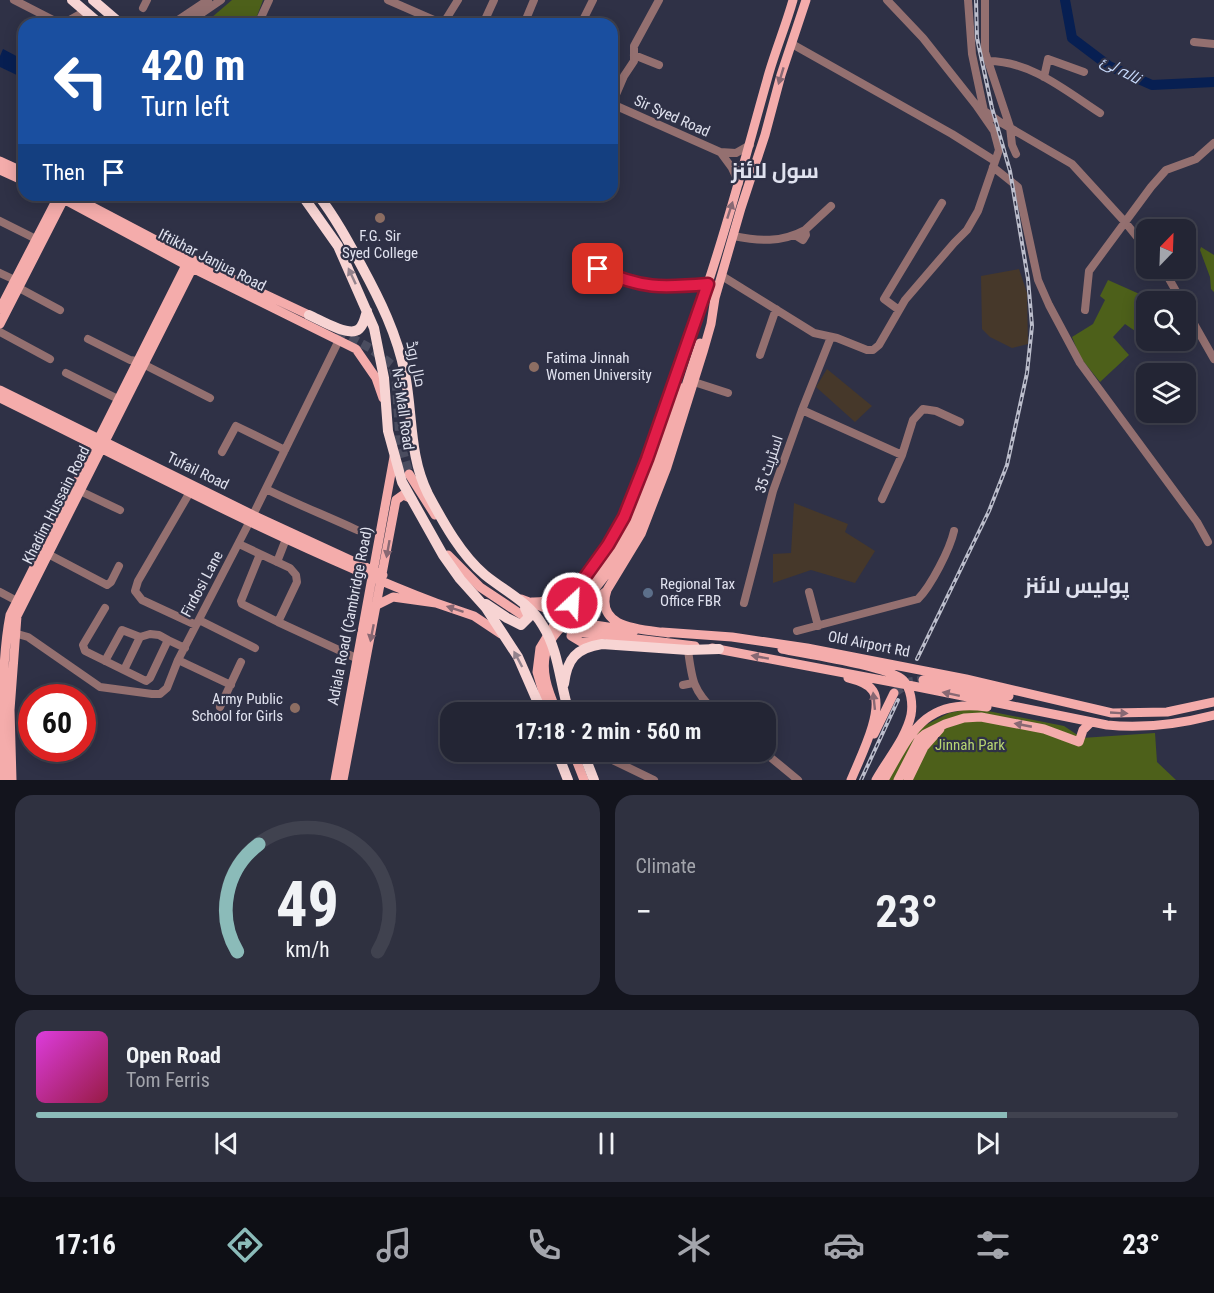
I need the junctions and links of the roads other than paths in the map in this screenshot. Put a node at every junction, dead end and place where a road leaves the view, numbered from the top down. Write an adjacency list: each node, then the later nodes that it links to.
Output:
1 (14, 0): 21 (street)
2 (72, 0): 20 (highway)
3 (94, 0): 24 (highway)
4 (147, 0): 19 (street)
5 (208, 0): 25 (street)
6 (221, 0): 26 (street)
7 (269, 0): 27 (street)
8 (388, 0): 28 (street)
9 (458, 0): 29 (street)
10 (494, 0): 30 (street)
11 (534, 0): 31 (street)
12 (593, 0): 32 (street)
13 (659, 0): 36 (street)
14 (794, 0): 48 (main road)
15 (806, 0): 34 (main road)
16 (887, 0): 42 (street)
17 (968, 0): 44 (street)
18 (985, 0): 37 (street)
19 (143, 8)
20 (84, 12): 22 (street); 23 (highway)
21 (49, 18)
22 (73, 18)
23 (92, 18)
24 (114, 18)
25 (181, 18)
26 (195, 18)
27 (261, 18)
28 (429, 18)
29 (447, 18)
30 (486, 18)
31 (526, 18)
32 (584, 18)
33 (1194, 42): 35 (street)
34 (792, 44): 52 (street); 69 (main road, one-way to 69)
35 (1214, 44)
36 (634, 55): 38 (street); 41 (street)
37 (988, 62): 40 (street); 46 (street)
38 (659, 64)
39 (1084, 72): 40 (street)
40 (1044, 77): 45 (street)
41 (618, 90)
42 (976, 105): 44 (street); 52 (street)
43 (618, 107): 49 (street, Sir Syed Road)
44 (984, 112): 46 (street)
45 (1100, 113)
46 (1010, 127): 50 (street); 68 (street)
47 (1214, 143): 68 (street)
48 (750, 145): 49 (street, Sir Syed Road); 56 (main road)
49 (720, 152): 56 (street, Sir Syed Road)
50 (1016, 154)
51 (0, 161): 53 (main road)
52 (994, 164): 85 (street); 125 (street)
53 (18, 169)
54 (0, 170): 55 (main road)
55 (18, 178)
56 (739, 183): 78 (main road, one-way to 56)
57 (59, 201): 71 (main road)
58 (59, 201): 77 (main road)
59 (71, 201): 74 (main road, Iftikhar Janjua Road)
60 (85, 201): 74 (main road, Iftikhar Janjua Road)
61 (307, 201): 63 (highway)
62 (307, 201): 72 (highway, N-5 Mall Road)
63 (321, 201)
64 (321, 201): 72 (highway, مال روڈ)
65 (942, 203): 85 (street)
66 (831, 206): 69 (street)
67 (0, 221): 71 (street)
68 (1125, 222): 70 (street); 86 (street)
69 (733, 236): 76 (main road)
70 (1136, 236)
71 (36, 239): 77 (main road)
72 (343, 244): 87 (highway, N-5 Mall Road, one-way to 72); 128 (highway, مال روڈ)
73 (580, 252): 78 (street)
74 (191, 265): 88 (main road, Iftikhar Janjua Road); 94 (main road, Iftikhar Janjua Road); 98 (main road, Khadim Hussain Road)
75 (0, 273): 77 (street)
76 (722, 276): 81 (main road); 83 (street)
77 (17, 284): 79 (main road); 84 (street); 89 (main road)
78 (708, 284): 80 (main road)
79 (3, 297): 82 (main road)
80 (703, 298): 134 (main road); 179 (main road)
81 (715, 298): 100 (main road); 180 (main road)
82 (0, 309)
83 (777, 309): 92 (street); 95 (street)
84 (60, 310)
85 (899, 310): 92 (street)
86 (1085, 310)
87 (367, 311): 88 (highway); 106 (highway, N-5 Mall Road)
88 (309, 315)
89 (0, 324)
90 (1196, 327): 97 (street)
91 (0, 332): 96 (street)
92 (831, 337): 107 (street, اسٹریٹ 35)
93 (88, 339): 98 (street)
94 (339, 340): 106 (main road, Iftikhar Janjua Road); 110 (street, Firdosi Lane)
95 (760, 355)
96 (50, 359)
97 (1214, 359)
98 (140, 362): 104 (street); 105 (main road, Khadim Hussain Road); 109 (main road, Khadim Hussain Road)
99 (66, 373): 105 (street)
100 (694, 382): 102 (street); 136 (main road)
101 (0, 390): 109 (main road, Tufail Road)
102 (728, 393)
103 (0, 398): 109 (main road, Tufail Road)
104 (210, 398)
105 (118, 399): 109 (main road, Khadim Hussain Road)
106 (386, 406): 113 (highway, N-5 Mall Road)
107 (801, 410): 112 (street); 143 (street, اسٹریٹ 35)
108 (960, 422): 112 (street)
109 (100, 443): 116 (main road, Khadim Hussain Road); 117 (main road, Tufail Road); 121 (main road, Tufail Road); 141 (main road, Khadim Hussain Road)
110 (285, 450): 111 (street); 115 (street, Firdosi Lane)
111 (222, 452)
112 (902, 454): 119 (street)
113 (394, 457): 118 (highway, N-5 Mall Road); 133 (main road, Adiala Road (Cambridge Road))
114 (409, 474): 128 (main road)
115 (266, 489): 121 (street, Firdosi Lane); 122 (street)
116 (80, 490): 120 (street); 130 (main road, Khadim Hussain Road)
117 (190, 492): 121 (main road, Tufail Road); 147 (street)
118 (412, 499): 126 (highway, N-5 Mall Road); 135 (main road, Adiala Road (Cambridge Road), one-way to 135)
119 (882, 499)
120 (120, 510)
121 (251, 519): 124 (main road, Tufail Road); 127 (street, Firdosi Lane); 133 (main road, Tufail Road)
122 (357, 530)
123 (954, 531): 150 (street)
124 (286, 540): 131 (street); 133 (main road, Tufail Road)
125 (1208, 542)
126 (437, 543): 139 (highway, N-5 Mall Road); 146 (main road)
127 (239, 544): 129 (street); 147 (street, Firdosi Lane)
128 (460, 547): 140 (highway, مال روڈ)
129 (260, 554): 131 (street); 148 (street)
130 (48, 555): 132 (street); 153 (main road, Khadim Hussain Road)
131 (277, 562): 148 (street)
132 (119, 566)
133 (372, 574): 135 (main road, Tufail Road); 164 (main road, Adiala Road (Cambridge Road))
134 (585, 577): 136 (main road); 140 (main road)
135 (382, 579): 142 (main road, Tufail Road); 144 (main road, Adiala Road (Cambridge Road))
136 (607, 590): 154 (main road)
137 (0, 592): 141 (street)
138 (809, 592): 150 (street)
139 (477, 597): 140 (highway); 157 (highway, N-5 Mall Road)
140 (518, 598): 149 (main road, Old Airport Rd); 177 (highway, مال روڈ)
141 (17, 601): 185 (main road, Khadim Hussain Road)
142 (436, 603): 144 (main road); 157 (main road, one-way to 142)
143 (744, 603)
144 (377, 605): 200 (main road, Adiala Road (Cambridge Road), one-way to 200)
145 (105, 608): 166 (street)
146 (525, 617)
147 (198, 622): 160 (street, Firdosi Lane); 161 (street)
148 (278, 622): 164 (street)
149 (588, 624): 154 (main road, Old Airport Rd); 159 (main road)
150 (818, 626): 152 (street)
151 (578, 632): 162 (main road)
152 (797, 632)
153 (14, 633): 165 (street, Firdosi Lane); 185 (main road, Khadim Hussain Road)
154 (669, 633): 156 (main road, Old Airport Rd)
155 (140, 637): 158 (street); 166 (street); 170 (street)
156 (732, 637): 167 (main road, Old Airport Rd); 208 (main road)
157 (506, 638): 178 (highway, N-5 Mall Road, one-way to 157)
158 (168, 640): 160 (street); 170 (street)
159 (602, 644): 163 (highway); 177 (highway)
160 (185, 648): 165 (street, Firdosi Lane)
161 (255, 648)
162 (719, 649): 163 (highway); 169 (main road, one-way to 162)
163 (688, 650): 173 (street)
164 (356, 658): 199 (main road, Adiala Road (Cambridge Road))
165 (178, 660): 174 (street)
166 (105, 661): 170 (street)
167 (876, 661): 171 (main road); 186 (main road, Old Airport Rd)
168 (241, 662): 174 (street)
169 (811, 666): 171 (main road); 207 (main road, one-way to 169)
170 (124, 670)
171 (875, 678): 187 (main road, one-way to 171)
172 (923, 680): 186 (main road)
173 (693, 683): 175 (street); 182 (street)
174 (231, 685): 184 (street)
175 (683, 685)
176 (894, 693): 207 (main road)
177 (563, 694): 181 (highway, مال روڈ)
178 (544, 702)
179 (546, 702)
180 (547, 702)
181 (566, 702)
182 (705, 702)
183 (1214, 702): 186 (main road, Old Airport Rd, one-way to 183)
184 (220, 707)
185 (3, 710): 197 (main road, Khadim Hussain Road); 198 (main road, Khadim Hussain Road)
186 (1094, 710)
187 (1048, 714): 190 (main road); 209 (main road)
188 (1214, 715): 190 (main road)
189 (964, 718): 190 (main road, one-way to 189); 210 (main road); 211 (main road)
190 (1091, 722)
191 (561, 762): 201 (highway)
192 (571, 762): 202 (main road)
193 (577, 762): 203 (main road)
194 (587, 762): 204 (highway)
195 (617, 762): 205 (street)
196 (776, 762): 206 (street)
197 (3, 780)
198 (12, 780)
199 (335, 780)
200 (343, 780)
201 (568, 780)
202 (577, 780)
203 (584, 780)
204 (594, 780)
205 (654, 780)
206 (798, 780)
207 (852, 780)
208 (876, 780)
209 (884, 780)
210 (898, 780)
211 (908, 780)

